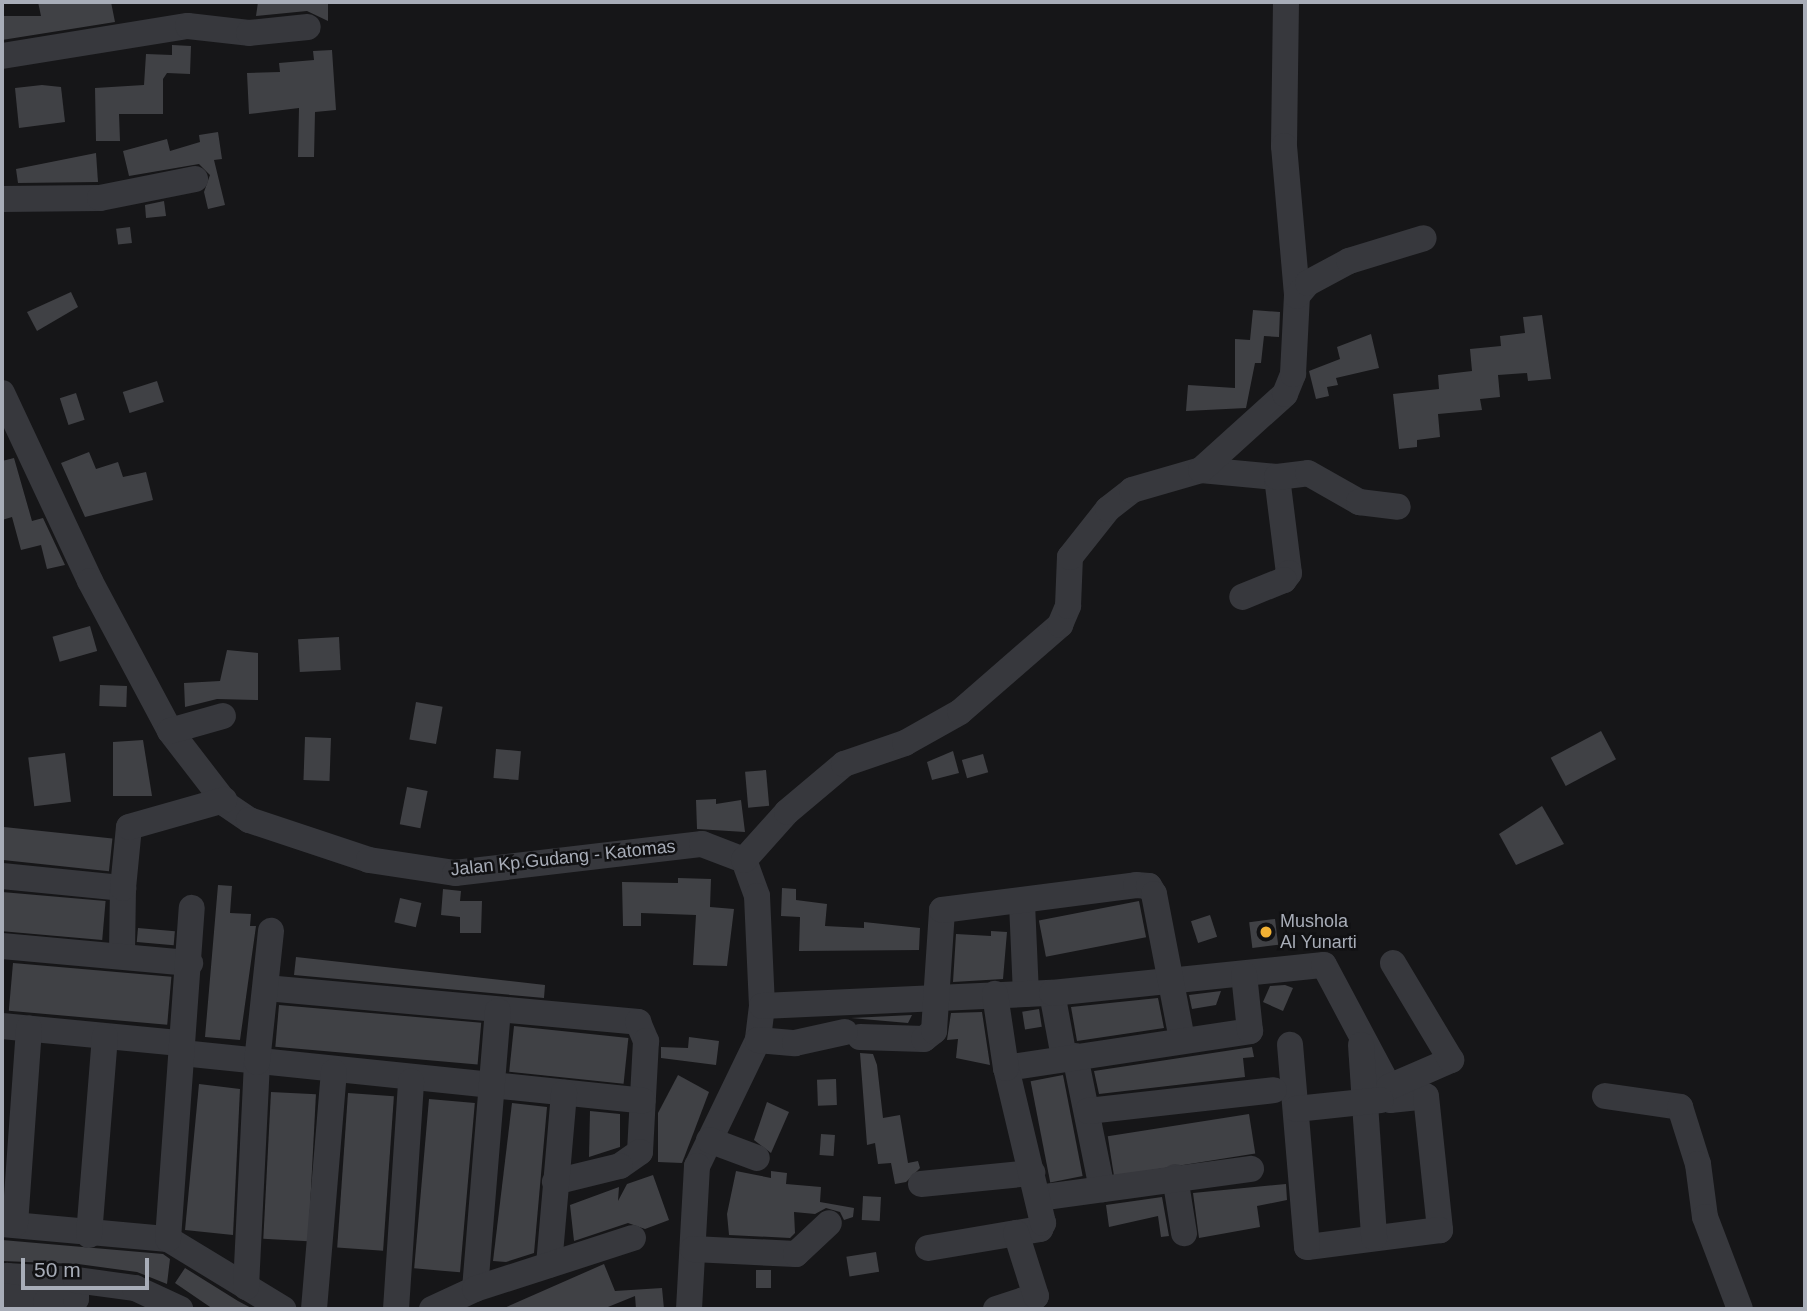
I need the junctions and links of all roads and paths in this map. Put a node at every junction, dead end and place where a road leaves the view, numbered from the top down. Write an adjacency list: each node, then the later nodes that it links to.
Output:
1 (1286, 2): 7 (street)
2 (308, 27): 3 (street)
3 (2, 56)
4 (195, 179): 5 (street)
5 (2, 198)
6 (1424, 239): 7 (street)
7 (1297, 296): 9 (street)
8 (2, 393): 14 (street, Jalan Kp.Gudang - Katomas)
9 (1201, 470): 10 (street); 16 (street)
10 (1277, 477): 11 (street); 12 (street)
11 (1398, 507)
12 (1242, 597)
13 (223, 716): 14 (street)
14 (170, 731): 15 (street, Jalan Kp.Gudang - Katomas)
15 (224, 800): 16 (street, Jalan Kp.Gudang - Katomas); 18 (street)
16 (744, 860): 32 (street)
17 (2, 876): 18 (street)
18 (124, 888): 23 (street)
19 (1021, 903): 27 (street); 30 (street); 31 (street)
20 (192, 908): 24 (street)
21 (271, 931): 28 (street)
22 (2, 946): 23 (street)
23 (122, 955): 24 (street)
24 (190, 963): 40 (street)
25 (1393, 963): 44 (street)
26 (1244, 974): 27 (street); 38 (street); 50 (street)
27 (1169, 983): 30 (street); 38 (street)
28 (266, 988): 33 (street); 42 (street)
29 (995, 994): 30 (street); 31 (street); 43 (street)
30 (1039, 994): 41 (street)
31 (938, 997): 32 (street); 37 (street)
32 (762, 1006): 37 (street)
33 (498, 1011): 47 (street); 53 (street)
34 (2, 1026): 35 (street)
35 (29, 1029): 36 (street); 66 (street)
36 (105, 1037): 40 (street); 69 (street)
37 (758, 1040): 56 (street)
38 (1182, 1040): 41 (street)
39 (1290, 1045): 54 (street)
40 (181, 1048): 42 (street); 72 (street)
41 (1070, 1057): 43 (street); 55 (street)
42 (257, 1062): 45 (street); 78 (street)
43 (1006, 1069): 59 (street)
44 (1429, 1069): 50 (street); 51 (street)
45 (334, 1072): 46 (street); 84 (street)
46 (411, 1081): 47 (street); 85 (street)
47 (491, 1086): 49 (street); 79 (street)
48 (1274, 1090): 55 (street)
49 (564, 1093): 53 (street); 61 (street)
50 (1381, 1096): 51 (street); 54 (street); 71 (street)
51 (1426, 1096): 71 (street)
52 (1605, 1096): 89 (street)
53 (643, 1101): 61 (street)
54 (1296, 1109): 71 (street)
55 (1088, 1111): 63 (street)
56 (709, 1140): 57 (street); 74 (street)
57 (757, 1158)
58 (1251, 1169): 60 (street)
59 (1032, 1172): 62 (street); 64 (street)
60 (1175, 1177): 63 (street); 68 (street)
61 (555, 1182): 75 (street)
62 (921, 1184)
63 (1102, 1189): 64 (street)
64 (1038, 1198): 67 (street)
65 (829, 1223): 74 (street)
66 (9, 1224): 69 (street)
67 (1016, 1233): 73 (street); 88 (street)
68 (1184, 1233)
69 (89, 1235): 72 (street)
70 (633, 1238): 75 (street)
71 (1374, 1238)
72 (168, 1239): 78 (street)
73 (928, 1248)
74 (693, 1249): 87 (street)
75 (550, 1265): 79 (street)
76 (83, 1281): 77 (street); 80 (street); 81 (street); 82 (street)
77 (2, 1283)
78 (246, 1287): 83 (street)
79 (475, 1289): 86 (street)
80 (2, 1296)
81 (88, 1309)
82 (180, 1309)
83 (283, 1309)
84 (314, 1309)
85 (396, 1309)
86 (432, 1309)
87 (689, 1309)
88 (996, 1309)
89 (1740, 1309)

